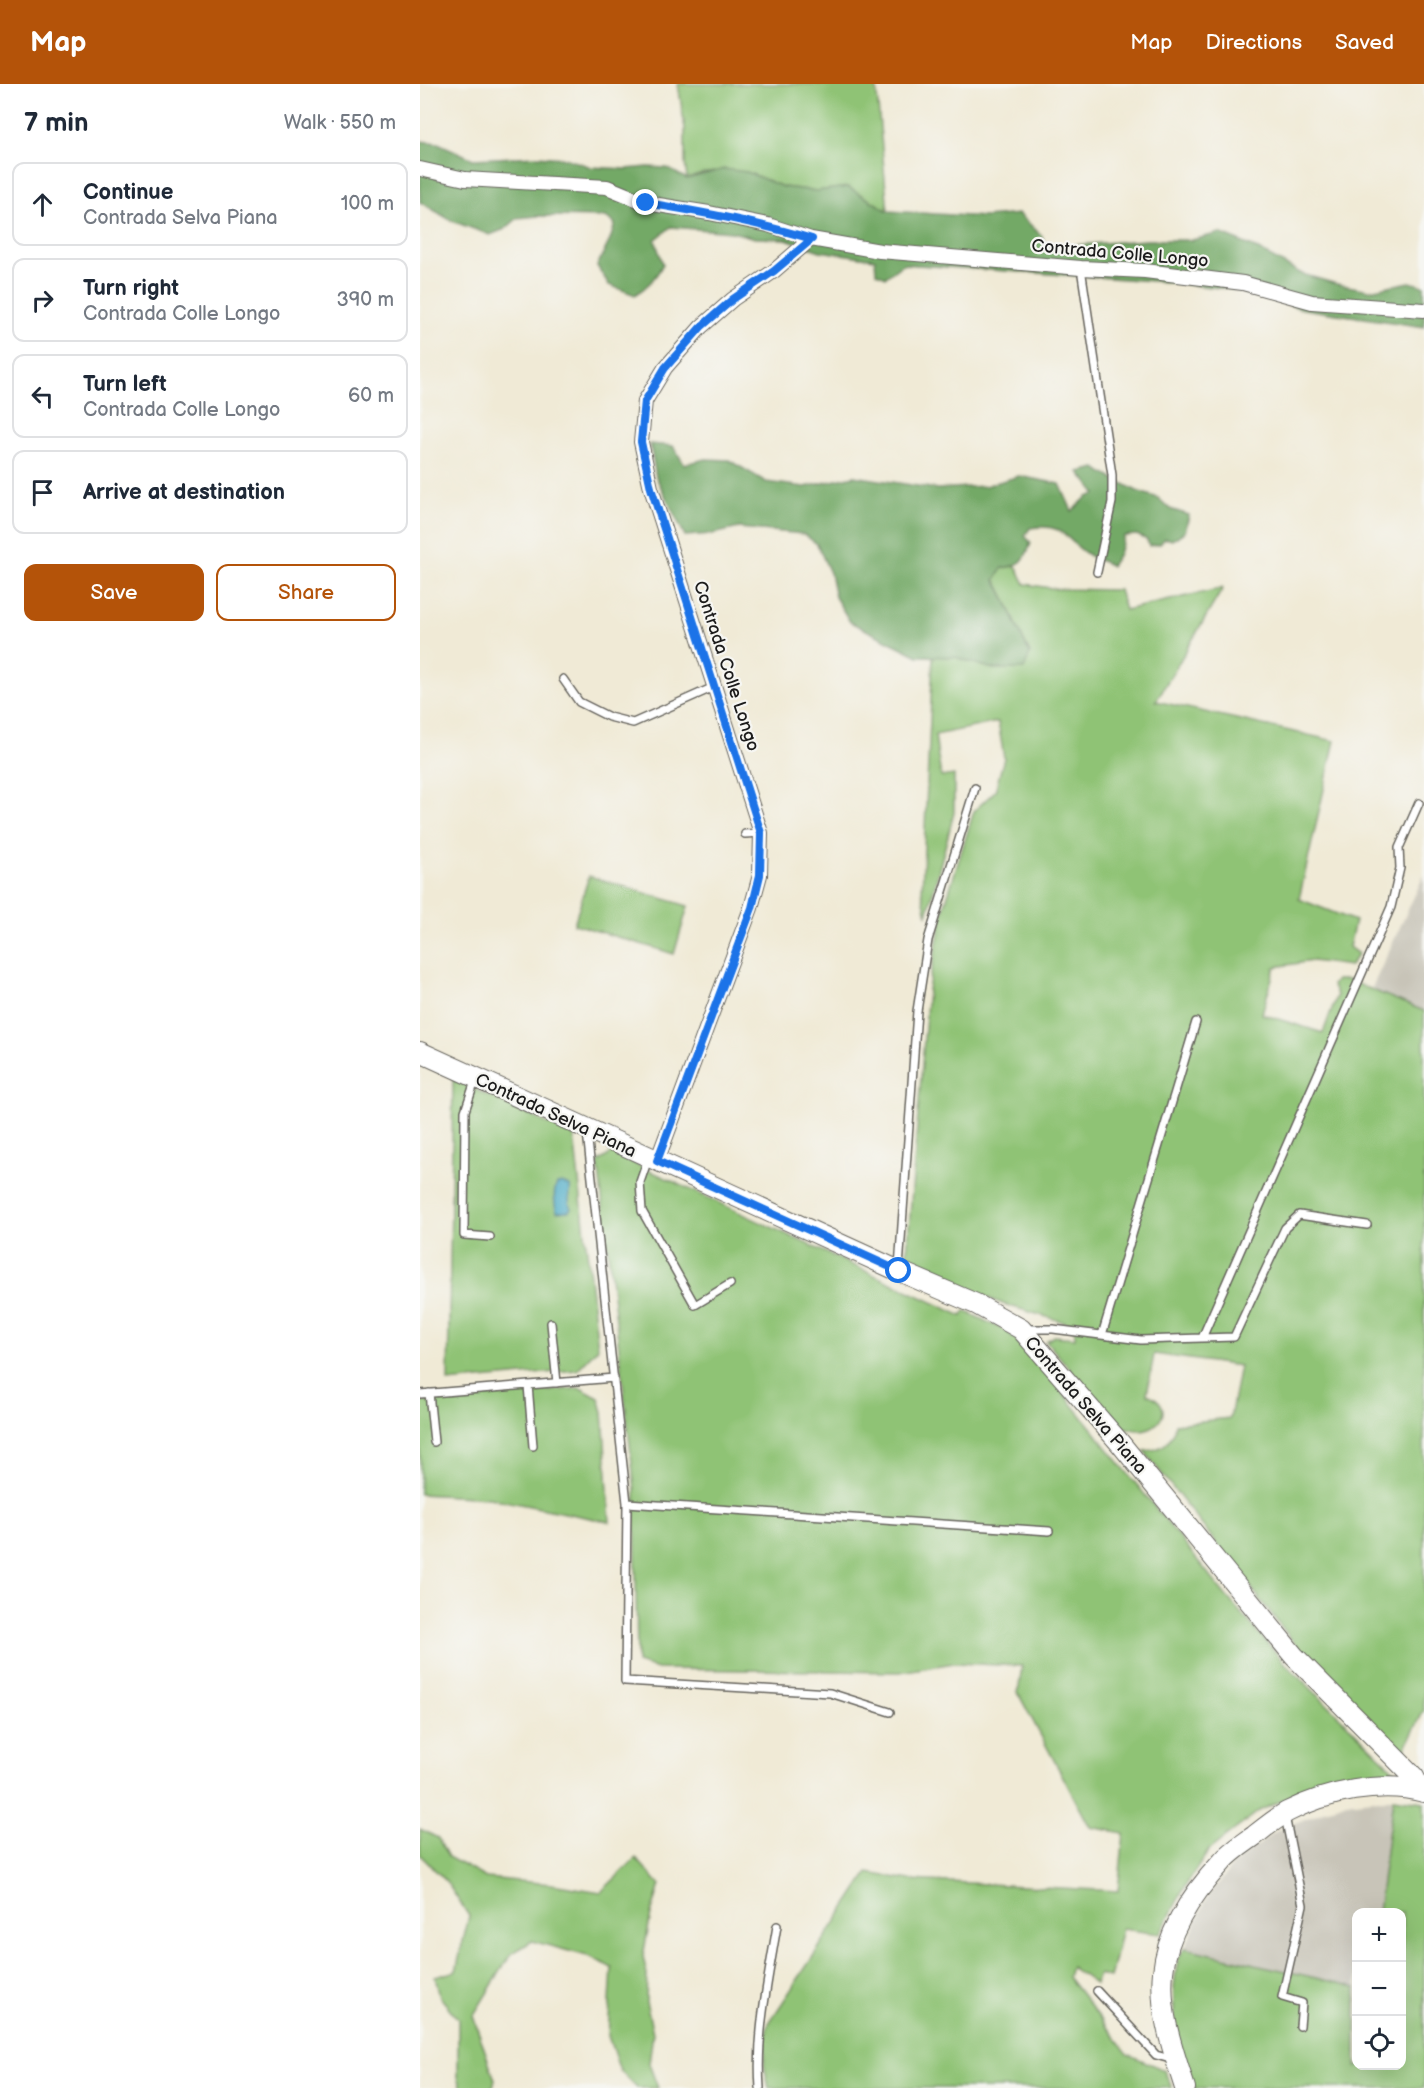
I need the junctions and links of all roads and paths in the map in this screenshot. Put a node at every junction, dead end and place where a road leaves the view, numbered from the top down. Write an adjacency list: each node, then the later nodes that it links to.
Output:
1 (420, 169): 2 (street, Contrada Colle Longo)
2 (812, 239): 3 (street, Contrada Colle Longo); 7 (street, Contrada Colle Longo)
3 (1082, 268): 4 (street, Contrada Colle Longo); 5 (lane)
4 (1424, 310)
5 (1097, 572)
6 (563, 679): 7 (lane)
7 (714, 687): 10 (street, Contrada Colle Longo)
8 (975, 788): 19 (lane)
9 (1419, 803): 24 (lane)
10 (761, 833): 11 (lane); 16 (street, Contrada Colle Longo)
11 (745, 834)
12 (1196, 1022): 23 (lane)
13 (420, 1052): 14 (street, Contrada Selva Piana)
14 (476, 1078): 15 (street, Contrada Selva Piana); 18 (lane)
15 (587, 1129): 16 (street, Contrada Selva Piana); 25 (lane)
16 (653, 1159): 19 (street, Contrada Selva Piana); 20 (lane)
17 (1367, 1225): 24 (lane)
18 (490, 1236)
19 (899, 1271): 22 (street, Contrada Selva Piana)
20 (730, 1284)
21 (551, 1323): 26 (lane)
22 (1021, 1329): 23 (lane); 35 (street, Contrada Selva Piana)
23 (1102, 1335): 24 (lane)
24 (1202, 1338)
25 (614, 1378): 26 (lane); 32 (lane)
26 (557, 1383): 27 (lane)
27 (528, 1385): 28 (lane); 31 (lane)
28 (429, 1393): 29 (lane); 30 (lane)
29 (420, 1394)
30 (434, 1442)
31 (533, 1446)
32 (627, 1503): 33 (lane); 34 (lane)
33 (1049, 1531)
34 (890, 1712)
35 (1420, 1791): 36 (street)
36 (1285, 1814): 39 (lane); 40 (street)
37 (777, 1926): 41 (lane)
38 (1097, 1991): 40 (lane)
39 (1300, 2026)
40 (1176, 2061): 42 (street)
41 (760, 2088)
42 (1185, 2088)

